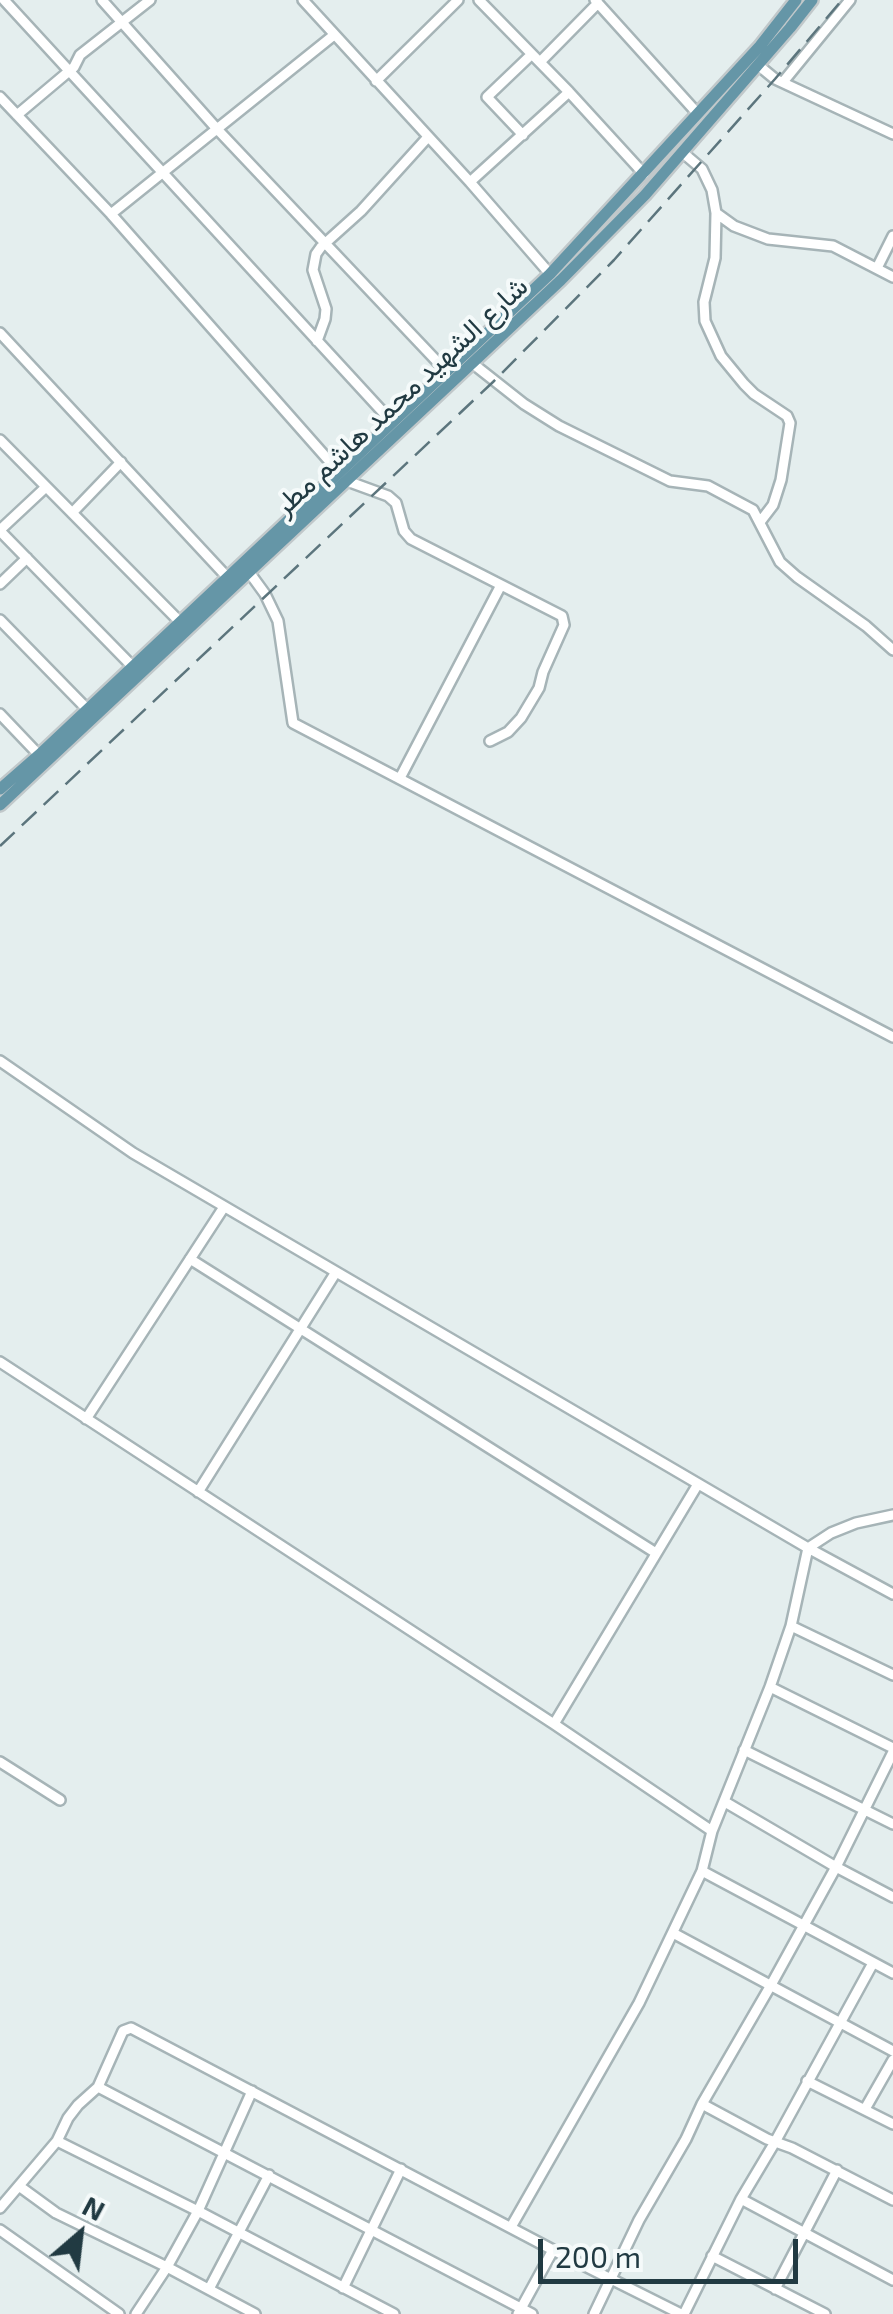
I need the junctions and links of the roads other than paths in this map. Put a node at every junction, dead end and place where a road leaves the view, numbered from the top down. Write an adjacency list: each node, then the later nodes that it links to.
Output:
1 (4, 0): 15 (street)
2 (102, 0): 11 (street)
3 (150, 0): 11 (street)
4 (303, 0): 12 (street)
5 (458, 0): 16 (street)
6 (479, 0): 13 (street)
7 (796, 0): 20 (main road, شارع الشهيد محمد هاشم مطر)
8 (812, 0): 14 (main road, شارع الشهيد محمد هاشم مطر)
9 (850, 0): 17 (street)
10 (596, 2): 13 (street); 20 (street)
11 (121, 23): 15 (street); 22 (street)
12 (334, 35): 16 (street); 22 (street)
13 (536, 58): 18 (street); 24 (street)
14 (758, 65): 17 (street); 26 (main road, شارع الشهيد محمد هاشم مطر)
15 (70, 71): 21 (street); 27 (street)
16 (376, 81): 25 (street)
17 (783, 82): 23 (street)
18 (570, 92): 24 (street); 28 (street)
19 (0, 97): 21 (street)
20 (698, 114): 28 (main road, شارع الشهيد محمد هاشم مطر)
21 (17, 115): 31 (street)
22 (217, 129): 27 (street); 33 (street)
23 (893, 134)
24 (523, 135): 29 (street)
25 (428, 137): 29 (street); 33 (street)
26 (682, 152): 30 (street); 39 (main road, شارع الشهيد محمد هاشم مطر)
27 (162, 173): 31 (street); 38 (street)
28 (644, 174): 35 (main road, شارع الشهيد محمد هاشم مطر)
29 (470, 182): 35 (street)
30 (716, 212): 34 (street); 47 (street)
31 (111, 214): 44 (street)
32 (893, 236): 34 (street)
33 (324, 243): 38 (street); 40 (street)
34 (877, 268): 36 (street)
35 (550, 274): 40 (main road, شارع الشهيد محمد هاشم مطر)
36 (893, 277)
37 (0, 333): 43 (street)
38 (317, 341): 41 (street)
39 (472, 364): 44 (main road, شارع الشهيد محمد هاشم مطر); 47 (street)
40 (447, 372): 41 (main road, شارع الشهيد محمد هاشم مطر)
41 (392, 422): 44 (main road, شارع الشهيد محمد هاشم مطر)
42 (0, 440): 45 (street)
43 (122, 462): 46 (street); 51 (street)
44 (343, 476): 50 (main road, شارع الشهيد محمد هاشم مطر); 51 (main road, شارع الشهيد محمد هاشم مطر); 53 (street)
45 (46, 487): 46 (street); 48 (street)
46 (72, 513): 55 (street)
47 (760, 522): 56 (street)
48 (0, 530): 49 (street)
49 (27, 558): 52 (street); 57 (street)
50 (249, 572): 55 (main road, شارع الشهيد محمد هاشم مطر); 62 (street)
51 (228, 578): 55 (main road, شارع الشهيد محمد هاشم مطر)
52 (0, 584)
53 (501, 584): 60 (street); 62 (street)
54 (0, 620): 58 (street)
55 (184, 626): 57 (main road, شارع الشهيد محمد هاشم مطر); 64 (main road, شارع الشهيد محمد هاشم مطر)
56 (893, 650)
57 (133, 667): 58 (main road, شارع الشهيد محمد هاشم مطر)
58 (88, 710): 61 (main road, شارع الشهيد محمد هاشم مطر)
59 (0, 714): 61 (street)
60 (490, 742)
61 (39, 755): 63 (main road, شارع الشهيد محمد هاشم مطر)
62 (400, 778): 65 (street)
63 (0, 789)
64 (0, 805)
65 (893, 1037)
66 (0, 1061): 67 (street)
67 (224, 1206): 68 (street); 69 (street)
68 (190, 1259): 70 (street); 72 (street)
69 (336, 1272): 70 (street); 73 (street)
70 (300, 1329): 74 (street); 77 (street)
71 (0, 1362): 72 (street)
72 (86, 1419): 74 (street)
73 (698, 1484): 76 (street); 77 (street)
74 (198, 1492): 82 (street)
75 (893, 1515): 76 (street)
76 (808, 1548): 78 (street); 79 (street)
77 (656, 1553): 82 (street)
78 (893, 1594)
79 (791, 1626): 80 (street); 81 (street)
80 (893, 1675)
81 (770, 1687): 83 (street); 84 (street)
82 (554, 1724): 90 (street)
83 (744, 1750): 87 (street); 88 (street)
84 (893, 1750): 88 (street)
85 (0, 1762): 86 (street)
86 (60, 1800)
87 (725, 1802): 90 (street); 91 (street)
88 (865, 1810): 89 (street); 91 (street)
89 (893, 1824)
90 (712, 1831): 92 (street)
91 (836, 1866): 93 (street); 94 (street)
92 (702, 1871): 94 (street); 95 (street)
93 (893, 1897)
94 (803, 1924): 96 (street); 98 (street)
95 (673, 1933): 98 (street); 119 (street)
96 (873, 1963): 97 (street); 99 (street)
97 (893, 1974)
98 (772, 1985): 99 (street); 105 (street)
99 (839, 2022): 100 (street); 102 (street)
100 (893, 2051)
101 (893, 2060): 106 (street)
102 (807, 2081): 106 (street); 109 (street)
103 (98, 2086): 104 (street); 108 (street); 110 (street)
104 (252, 2092): 110 (street); 111 (street)
105 (702, 2104): 109 (street); 127 (street)
106 (866, 2110): 107 (street)
107 (893, 2124)
108 (58, 2141): 114 (street); 118 (street)
109 (775, 2142): 112 (street); 115 (street)
110 (224, 2151): 113 (street); 118 (street)
111 (401, 2169): 119 (street); 120 (street)
112 (836, 2170): 116 (street); 123 (street)
113 (269, 2175): 120 (street); 122 (street)
114 (19, 2186): 117 (street); 126 (street)
115 (741, 2199): 123 (street); 125 (street)
116 (893, 2200)
117 (0, 2208)
118 (198, 2211): 122 (street); 126 (street)
119 (511, 2227): 124 (street)
120 (373, 2229): 129 (street); 132 (street)
121 (0, 2230): 134 (street)
122 (239, 2232): 129 (street); 130 (street)
123 (804, 2233): 128 (street); 131 (street)
124 (553, 2250): 127 (street); 132 (street)
125 (712, 2256): 131 (street); 139 (street)
126 (167, 2267): 130 (street); 135 (street)
127 (611, 2278): 138 (street); 139 (street)
128 (893, 2280)
129 (343, 2288): 133 (street)
130 (208, 2289): 136 (street)
131 (775, 2289): 140 (street)
132 (519, 2311): 137 (street)
133 (389, 2313)
134 (120, 2314)
135 (136, 2314)
136 (255, 2314)
137 (532, 2314)
138 (594, 2314)
139 (682, 2314)
140 (824, 2314)

